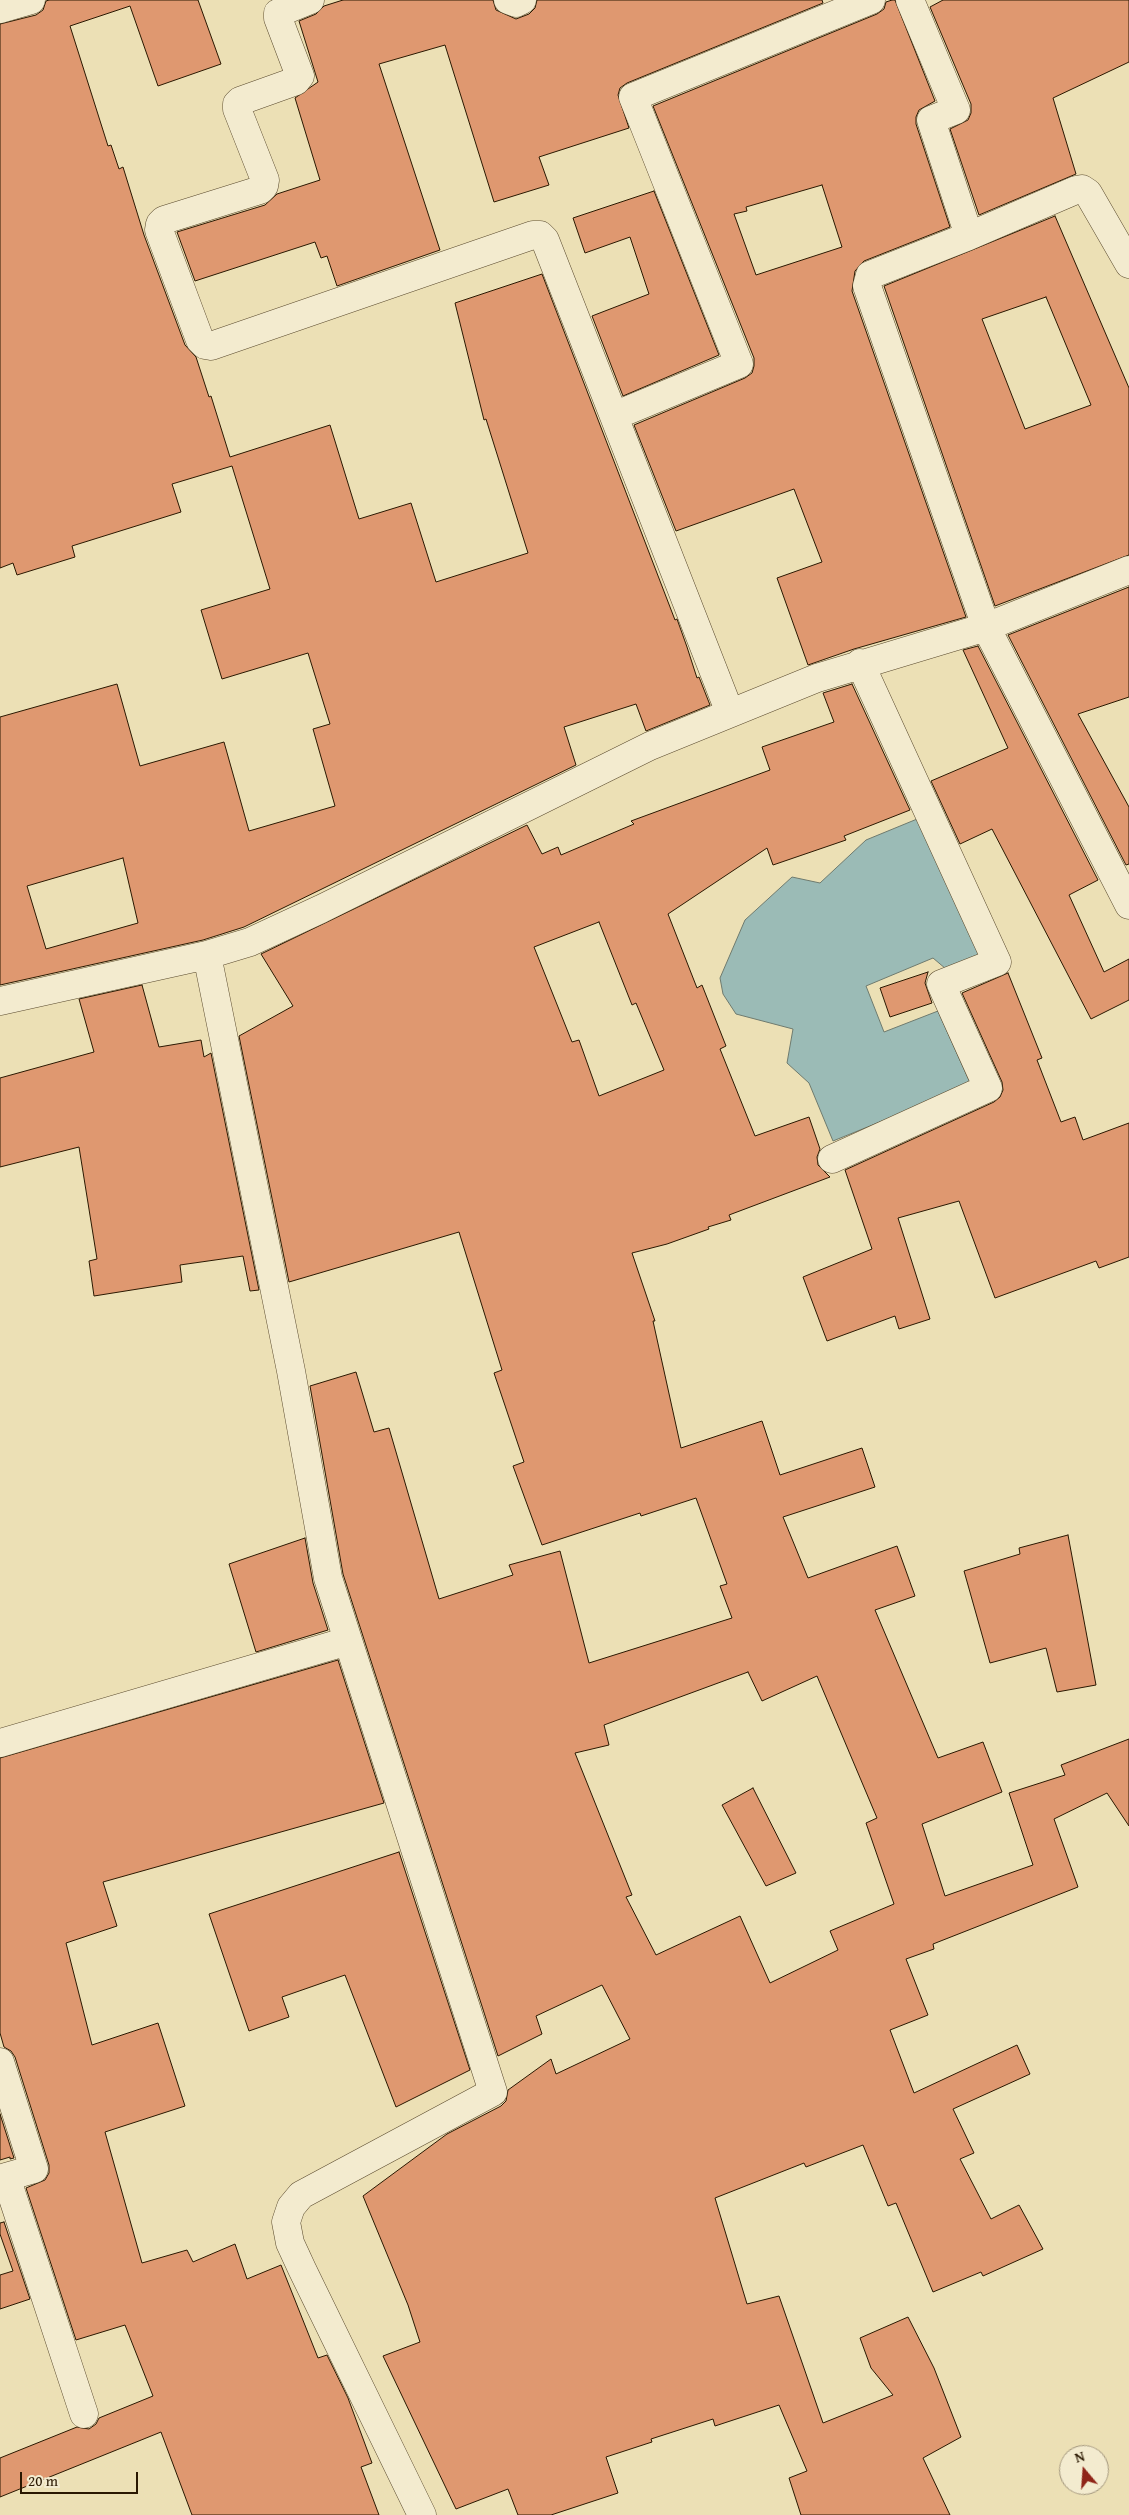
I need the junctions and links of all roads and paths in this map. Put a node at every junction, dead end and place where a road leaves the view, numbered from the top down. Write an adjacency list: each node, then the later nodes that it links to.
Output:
1 (31, 0): 7 (street)
2 (310, 0): 10 (street)
3 (508, 0): 4 (street)
4 (522, 0)
5 (870, 0): 10 (street)
6 (910, 0): 8 (street)
7 (0, 9)
8 (969, 236): 9 (street); 12 (street)
9 (1129, 264)
10 (614, 416): 14 (street)
11 (1129, 570): 12 (street)
12 (986, 627): 13 (street); 15 (street)
13 (860, 663): 14 (street); 18 (street)
14 (730, 713): 16 (street)
15 (1129, 905)
16 (207, 955): 17 (street); 19 (street)
17 (0, 1001)
18 (832, 1159)
19 (348, 1641): 20 (street); 23 (street)
20 (0, 1743)
21 (0, 2062): 22 (street)
22 (84, 2414)
23 (422, 2515)

